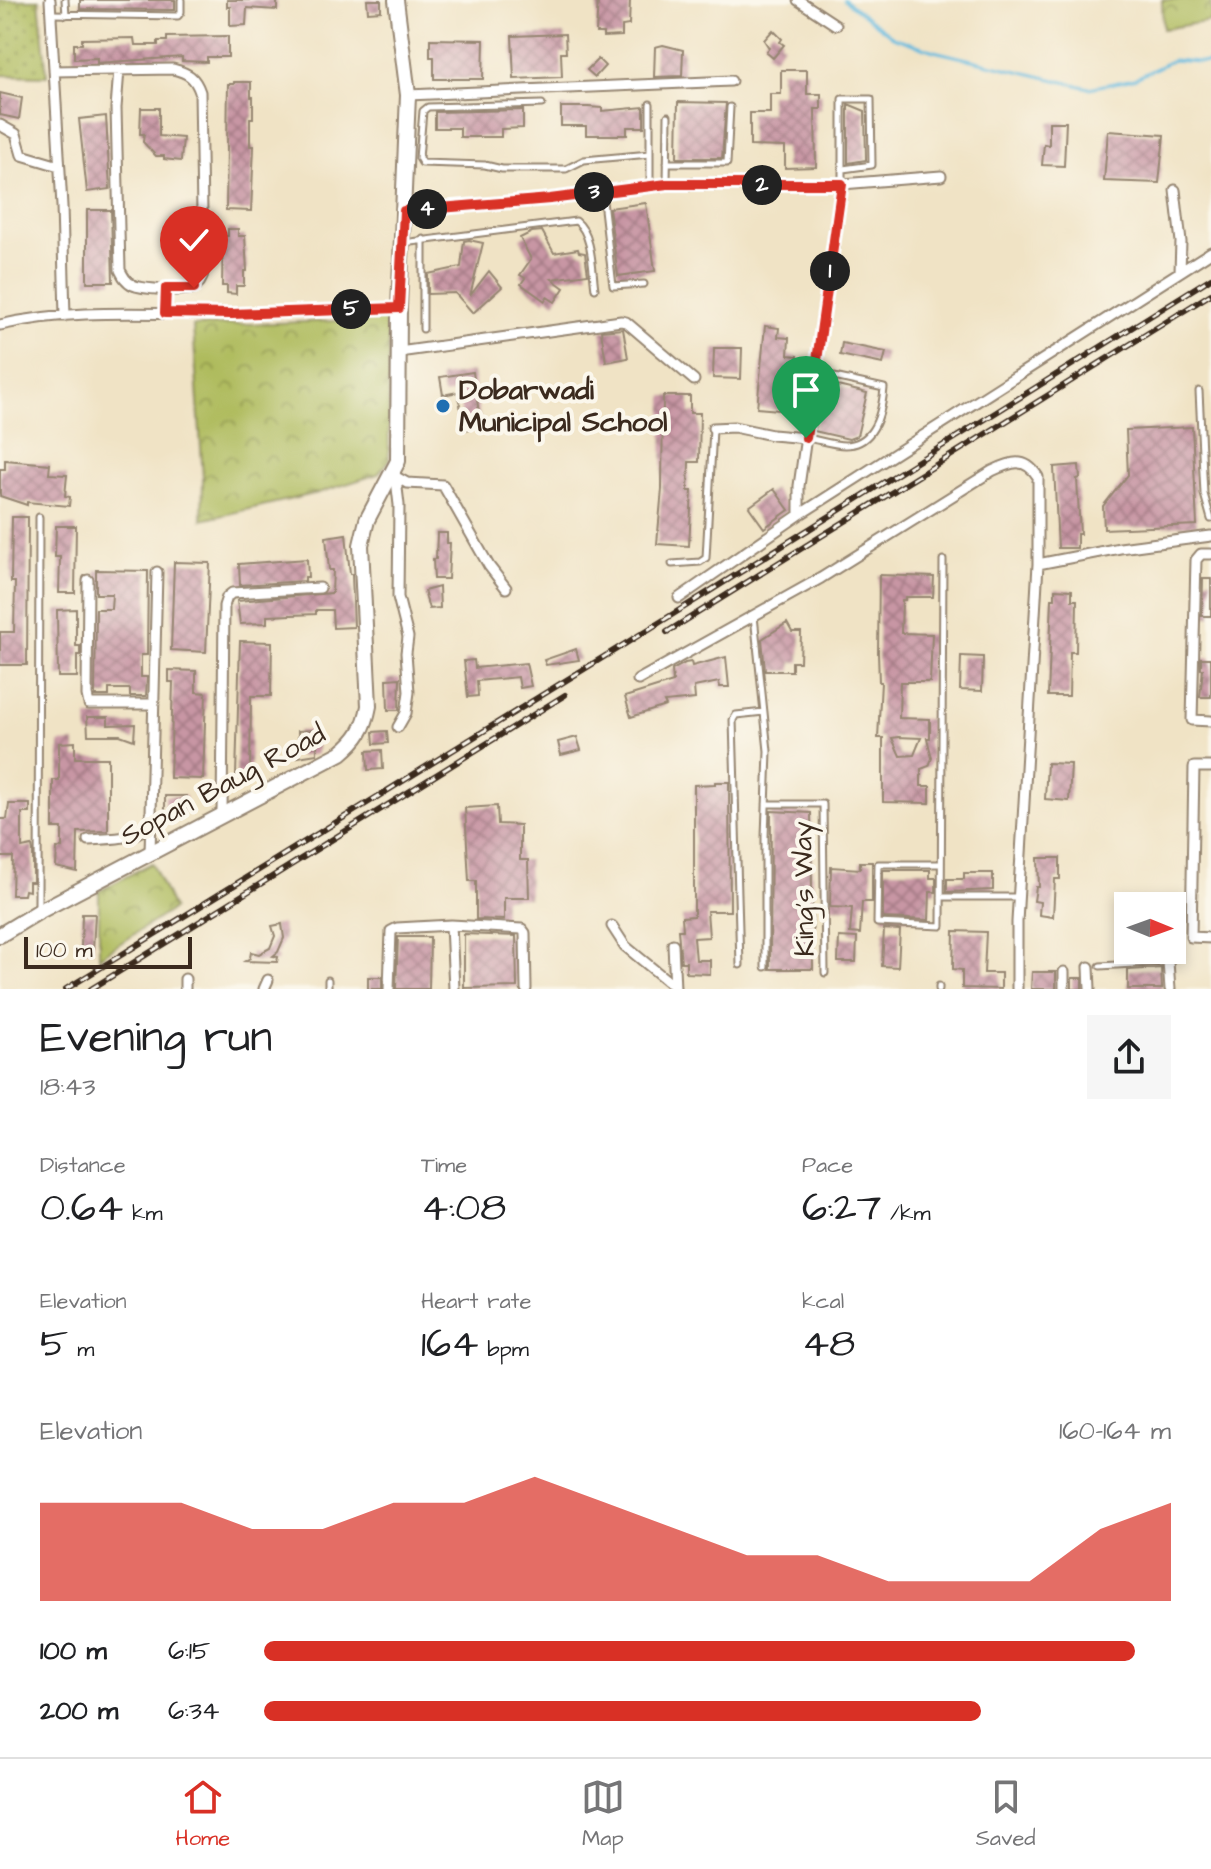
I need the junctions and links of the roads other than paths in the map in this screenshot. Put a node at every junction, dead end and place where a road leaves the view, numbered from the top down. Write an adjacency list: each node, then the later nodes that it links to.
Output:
1 (50, 0): 6 (street)
2 (65, 0): 7 (lane)
3 (181, 0): 7 (lane)
4 (396, 0): 12 (street, Sopan Baug Road)
5 (798, 0): 8 (street)
6 (51, 14): 7 (lane); 10 (street)
7 (66, 15)
8 (836, 25)
9 (119, 70): 10 (street); 34 (street); 34 (street)
10 (54, 71): 20 (street)
11 (731, 81): 12 (street)
12 (408, 95): 28 (street, Sopan Baug Road)
13 (542, 104): 18 (lane)
14 (650, 104): 18 (lane)
15 (730, 107): 19 (lane)
16 (668, 116): 19 (lane)
17 (0, 125): 20 (street)
18 (650, 154): 25 (lane)
19 (667, 163): 23 (lane)
20 (59, 166): 38 (street)
21 (843, 169): 21 (lane); 24 (lane)
22 (941, 176): 24 (street)
23 (667, 184): 24 (street); 25 (street)
24 (842, 184): 42 (street)
25 (650, 186): 27 (street)
26 (1175, 190): 32 (street)
27 (602, 191): 28 (street); 33 (lane)
28 (404, 211): 30 (street, Sopan Baug Road)
29 (423, 239): 30 (lane); 35 (lane); 40 (lane)
30 (402, 243): 36 (street, Sopan Baug Road)
31 (1211, 252): 32 (street)
32 (1180, 271): 48 (street)
33 (644, 284)
34 (166, 288): 37 (street)
35 (595, 289)
36 (399, 308): 37 (street); 41 (street, Sopan Baug Road)
37 (165, 313): 38 (street)
38 (65, 316): 39 (street)
39 (0, 325)
40 (423, 329)
41 (399, 352): 43 (street); 47 (street, Sopan Baug Road)
42 (815, 373): 46 (street); 46 (lane)
43 (694, 380)
44 (1199, 391): 50 (lane)
45 (713, 428): 46 (street); 54 (lane)
46 (806, 438): 48 (street)
47 (395, 474): 59 (street); 66 (street); 69 (street, Sopan Baug Road)
48 (799, 515): 60 (street)
49 (39, 517): 76 (lane)
50 (1211, 519)
51 (1211, 536): 55 (street)
52 (1211, 554): 65 (street)
53 (943, 560): 73 (lane)
54 (672, 564)
55 (1038, 564): 61 (street); 75 (street)
56 (157, 572): 63 (street)
57 (88, 580): 63 (street)
58 (320, 588): 69 (street)
59 (506, 588)
60 (679, 598)
61 (754, 615): 62 (street); 64 (lane)
62 (638, 680)
63 (154, 704): 70 (street)
64 (764, 712): 68 (lane); 84 (lane)
65 (1211, 721)
66 (398, 727)
67 (1211, 767): 80 (street)
68 (766, 804): 86 (lane); 88 (lane, King's Way)
69 (222, 814): 72 (street, Sopan Baug Road)
70 (150, 823): 71 (street); 72 (street)
71 (88, 840)
72 (150, 854): 76 (street, Sopan Baug Road)
73 (941, 864): 74 (lane); 74 (lane)
74 (941, 897): 75 (lane)
75 (1018, 897): 95 (street)
76 (38, 912): 79 (street, Sopan Baug Road)
77 (451, 925): 92 (street); 93 (street); 94 (street)
78 (612, 926): 90 (street)
79 (0, 935)
80 (1211, 938)
81 (673, 944): 90 (street)
82 (1131, 964): 85 (lane)
83 (1168, 964): 98 (street)
84 (740, 965)
85 (1094, 966): 97 (street)
86 (765, 967)
87 (1064, 972): 96 (street)
88 (825, 973)
89 (328, 980): 91 (lane)
90 (675, 988)
91 (328, 989)
92 (389, 989)
93 (454, 989)
94 (526, 989)
95 (1017, 989)
96 (1064, 989)
97 (1090, 989)
98 (1170, 989)

